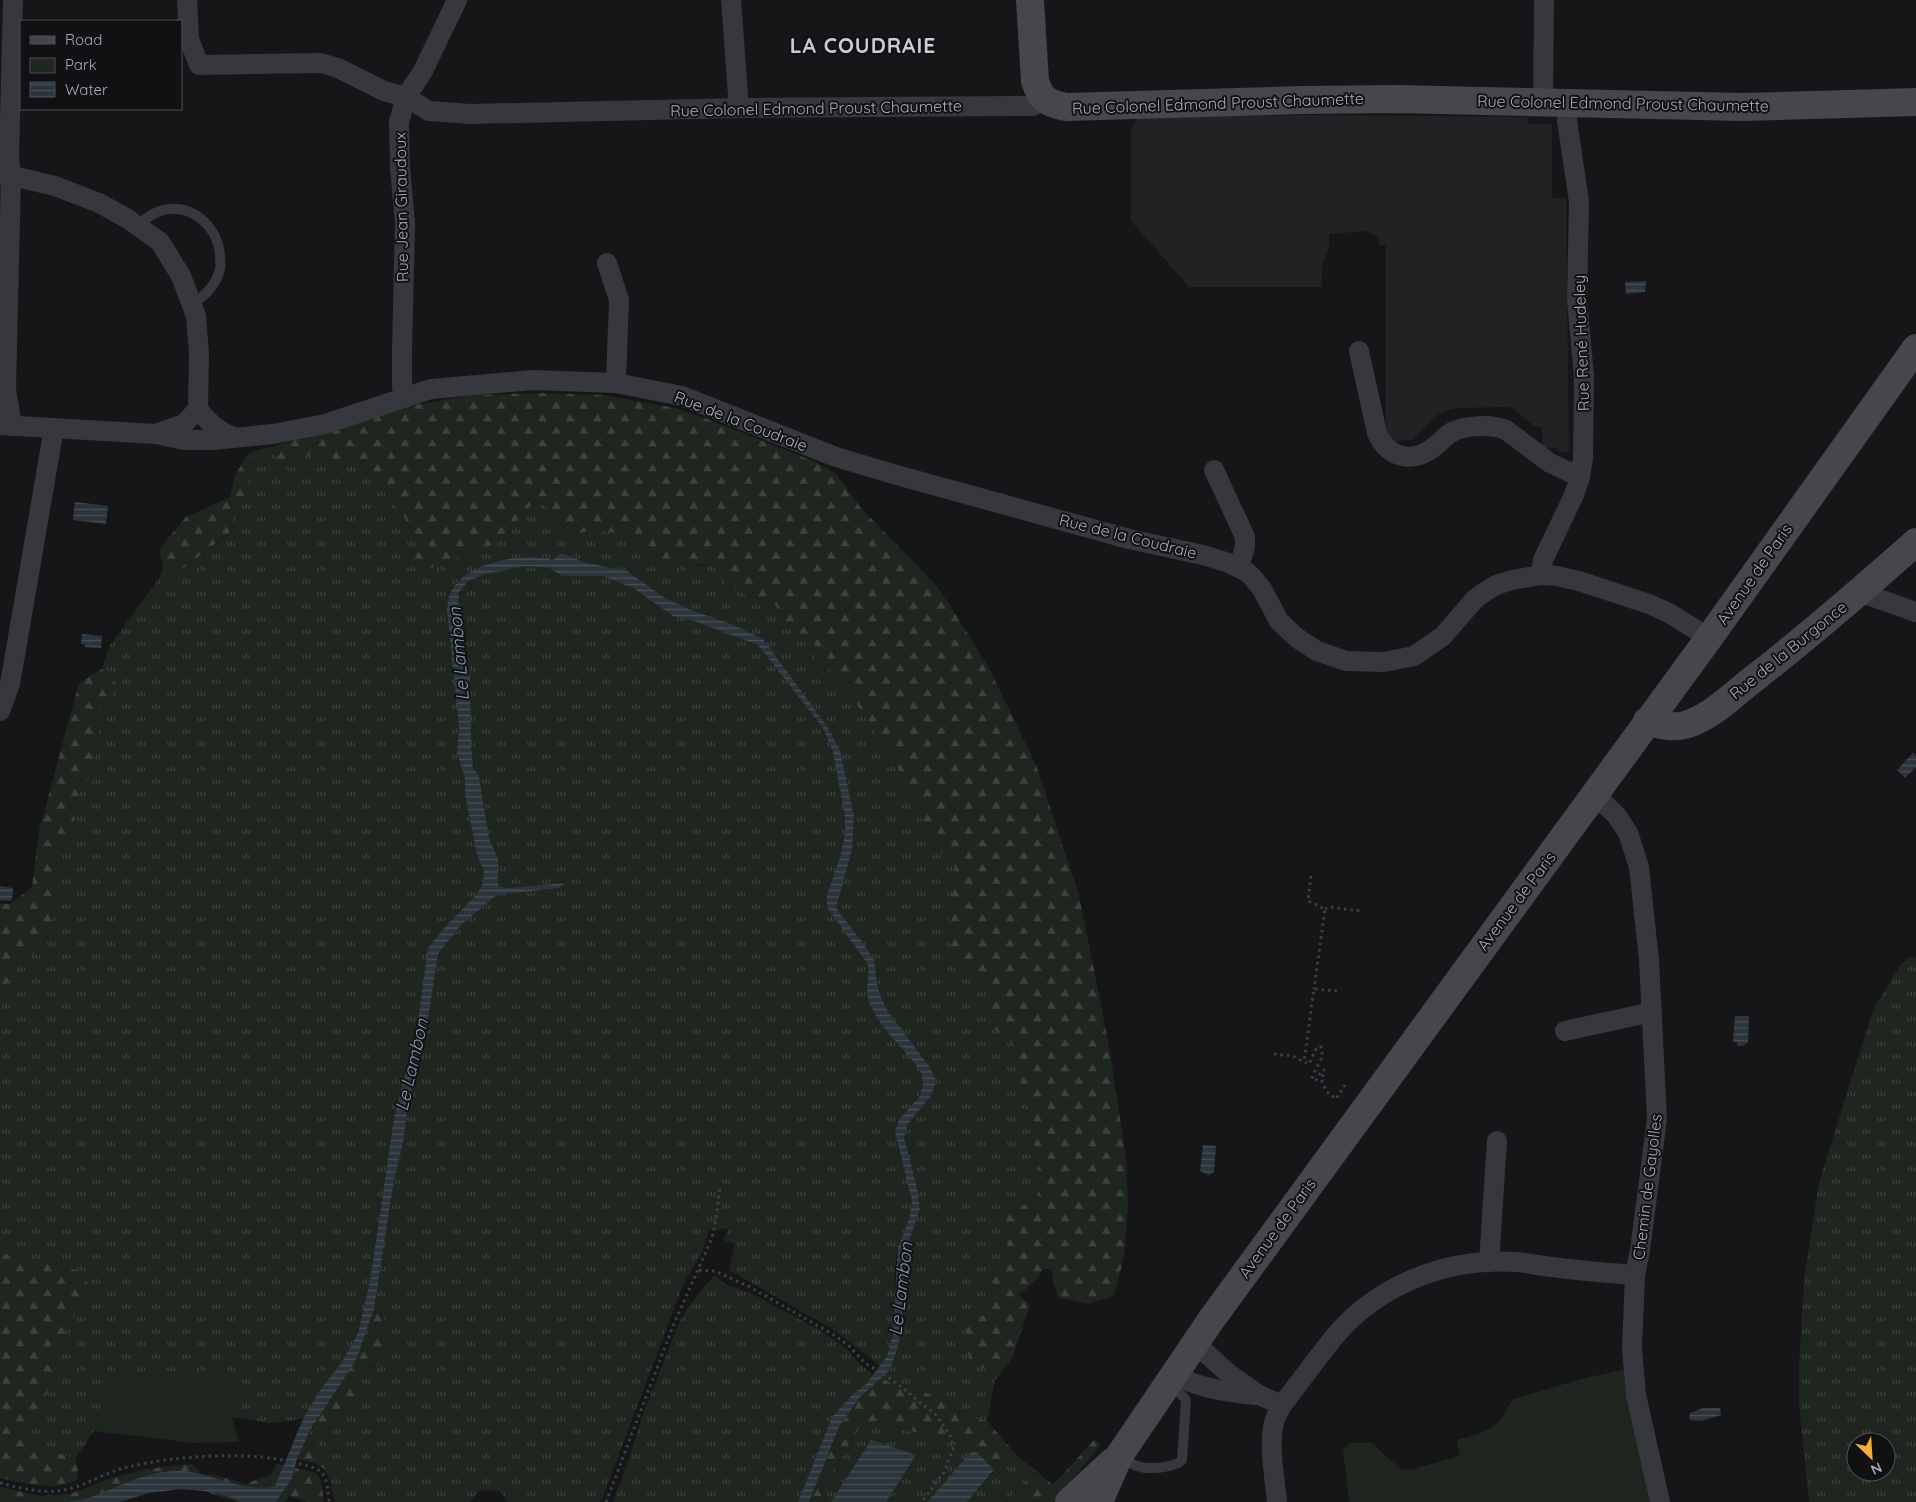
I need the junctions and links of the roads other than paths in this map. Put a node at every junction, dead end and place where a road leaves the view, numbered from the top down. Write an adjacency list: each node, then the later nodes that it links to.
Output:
1 (13, 0): 12 (street)
2 (187, 0): 7 (street, Rue Colonel Edmond Proust Chaumette)
3 (731, 0): 11 (street)
4 (1030, 0): 8 (main road)
5 (1544, 0): 10 (street, Rue René Hudeley)
6 (456, 1): 7 (street, Rue Jean Giraudoux)
7 (406, 97): 11 (street, Rue Colonel Edmond Proust Chaumette); 19 (street, Rue Jean Giraudoux)
8 (1044, 100): 10 (main road, Rue Colonel Edmond Proust Chaumette); 11 (street, Rue Colonel Edmond Proust Chaumette)
9 (1916, 102): 10 (main road, Rue Colonel Edmond Proust Chaumette)
10 (1556, 103): 26 (street, Rue René Hudeley)
11 (740, 108)
12 (5, 176): 13 (street); 21 (street)
13 (136, 225): 15 (street); 15 (lane)
14 (607, 263): 18 (street)
15 (192, 305): 20 (street)
16 (1916, 348): 32 (main road, Avenue de Paris)
17 (1359, 351): 26 (street)
18 (616, 384): 19 (street, Rue de la Coudraie); 28 (street, Rue de la Coudraie)
19 (405, 397): 24 (street, Rue de la Coudraie)
20 (198, 409): 23 (street, Rue de la Coudraie); 24 (street)
21 (6, 425): 22 (street, Rue de la Coudraie)
22 (54, 428): 23 (street, Rue de la Coudraie); 33 (street)
23 (156, 434): 24 (street, Rue de la Coudraie)
24 (234, 437)
25 (1214, 470): 28 (street)
26 (1580, 477): 29 (street, Rue René Hudeley)
27 (1916, 542): 30 (main road, Rue de la Burgonce)
28 (1238, 567): 29 (street, Rue de la Coudraie)
29 (1541, 575): 32 (street, Rue de la Coudraie)
30 (1859, 592): 31 (street); 34 (main road, Rue de la Burgonce)
31 (1916, 612)
32 (1709, 638): 34 (main road, Avenue de Paris)
33 (0, 711)
34 (1647, 721): 35 (main road, Avenue de Paris)
35 (1594, 794): 36 (street, Chemin de Gayolles); 41 (main road, Avenue de Paris)
36 (1652, 1012): 37 (street); 40 (street, Chemin de Gayolles)
37 (1565, 1031)
38 (1497, 1141): 39 (street)
39 (1489, 1262): 40 (street); 44 (street)
40 (1635, 1274): 49 (street, Chemin de Gayolles)
41 (1195, 1343): 42 (main road, Avenue de Paris); 43 (street)
42 (1170, 1379): 43 (street); 45 (main road, Avenue de Paris); 45 (lane)
43 (1259, 1395): 44 (street)
44 (1282, 1405): 48 (street)
45 (1119, 1456): 46 (main road, Avenue de Paris); 47 (main road, Avenue de Paris)
46 (1069, 1502)
47 (1099, 1502)
48 (1277, 1502)
49 (1660, 1502)

